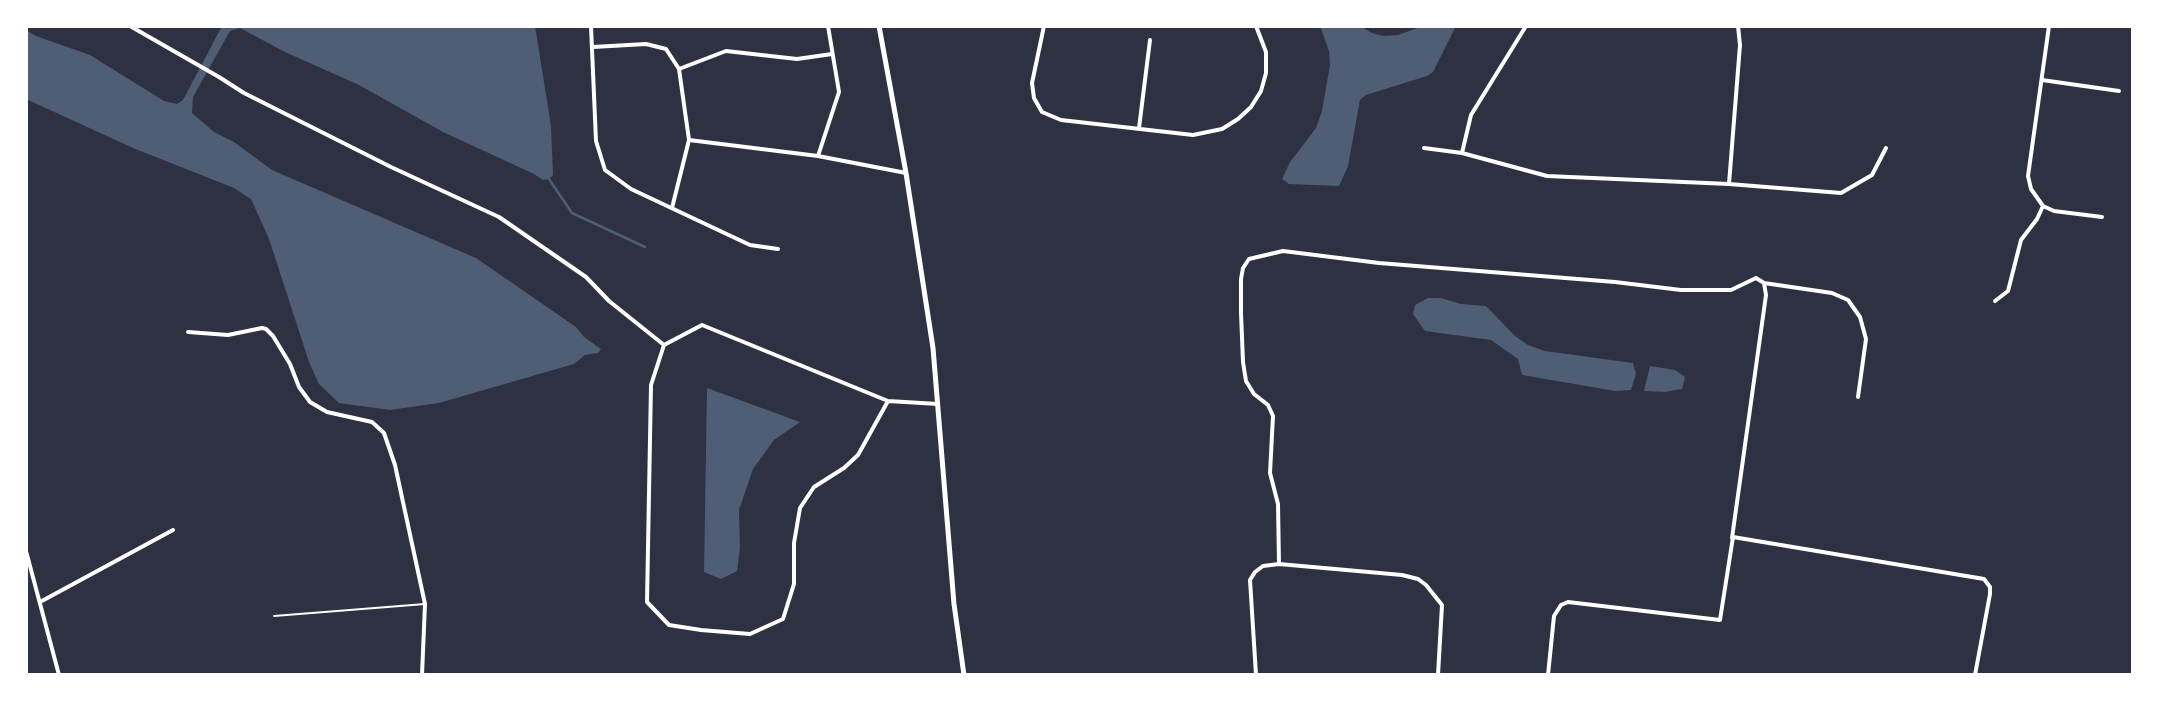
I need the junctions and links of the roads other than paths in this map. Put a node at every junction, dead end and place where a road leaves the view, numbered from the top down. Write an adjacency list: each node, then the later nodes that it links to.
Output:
1 (130, 26): 31 (street)
2 (590, 26): 11 (street)
3 (828, 26): 12 (street)
4 (879, 26): 22 (main road)
5 (1044, 26): 16 (street)
6 (1256, 26): 16 (street)
7 (1526, 26): 20 (street)
8 (1738, 26): 23 (street)
9 (2049, 26): 14 (street)
10 (1150, 40): 16 (street)
11 (593, 48): 13 (street); 25 (street)
12 (832, 54): 13 (street); 21 (street)
13 (679, 70): 17 (street)
14 (2042, 80): 15 (street); 24 (street)
15 (2119, 91)
16 (1139, 128)
17 (688, 140): 21 (street); 25 (street)
18 (1424, 148): 20 (street)
19 (1886, 148): 23 (street)
20 (1462, 153): 23 (street)
21 (818, 156): 22 (street)
22 (906, 173): 34 (main road)
23 (1729, 184)
24 (2043, 206): 26 (street); 29 (street)
25 (672, 208): 27 (street)
26 (2102, 217)
27 (778, 249)
28 (1764, 283): 32 (street); 36 (street); 38 (street)
29 (1995, 301)
30 (188, 332): 40 (street)
31 (664, 345): 33 (street); 33 (street)
32 (1858, 397)
33 (888, 401): 34 (street)
34 (938, 404): 44 (main road)
35 (173, 530): 39 (street)
36 (1732, 538): 47 (street); 48 (street)
37 (26, 551): 39 (street)
38 (1279, 564): 45 (street); 46 (street)
39 (40, 602): 42 (street)
40 (425, 604): 41 (lane); 43 (street)
41 (274, 616)
42 (59, 675)
43 (422, 675)
44 (964, 675)
45 (1256, 675)
46 (1438, 675)
47 (1548, 675)
48 (1975, 675)

